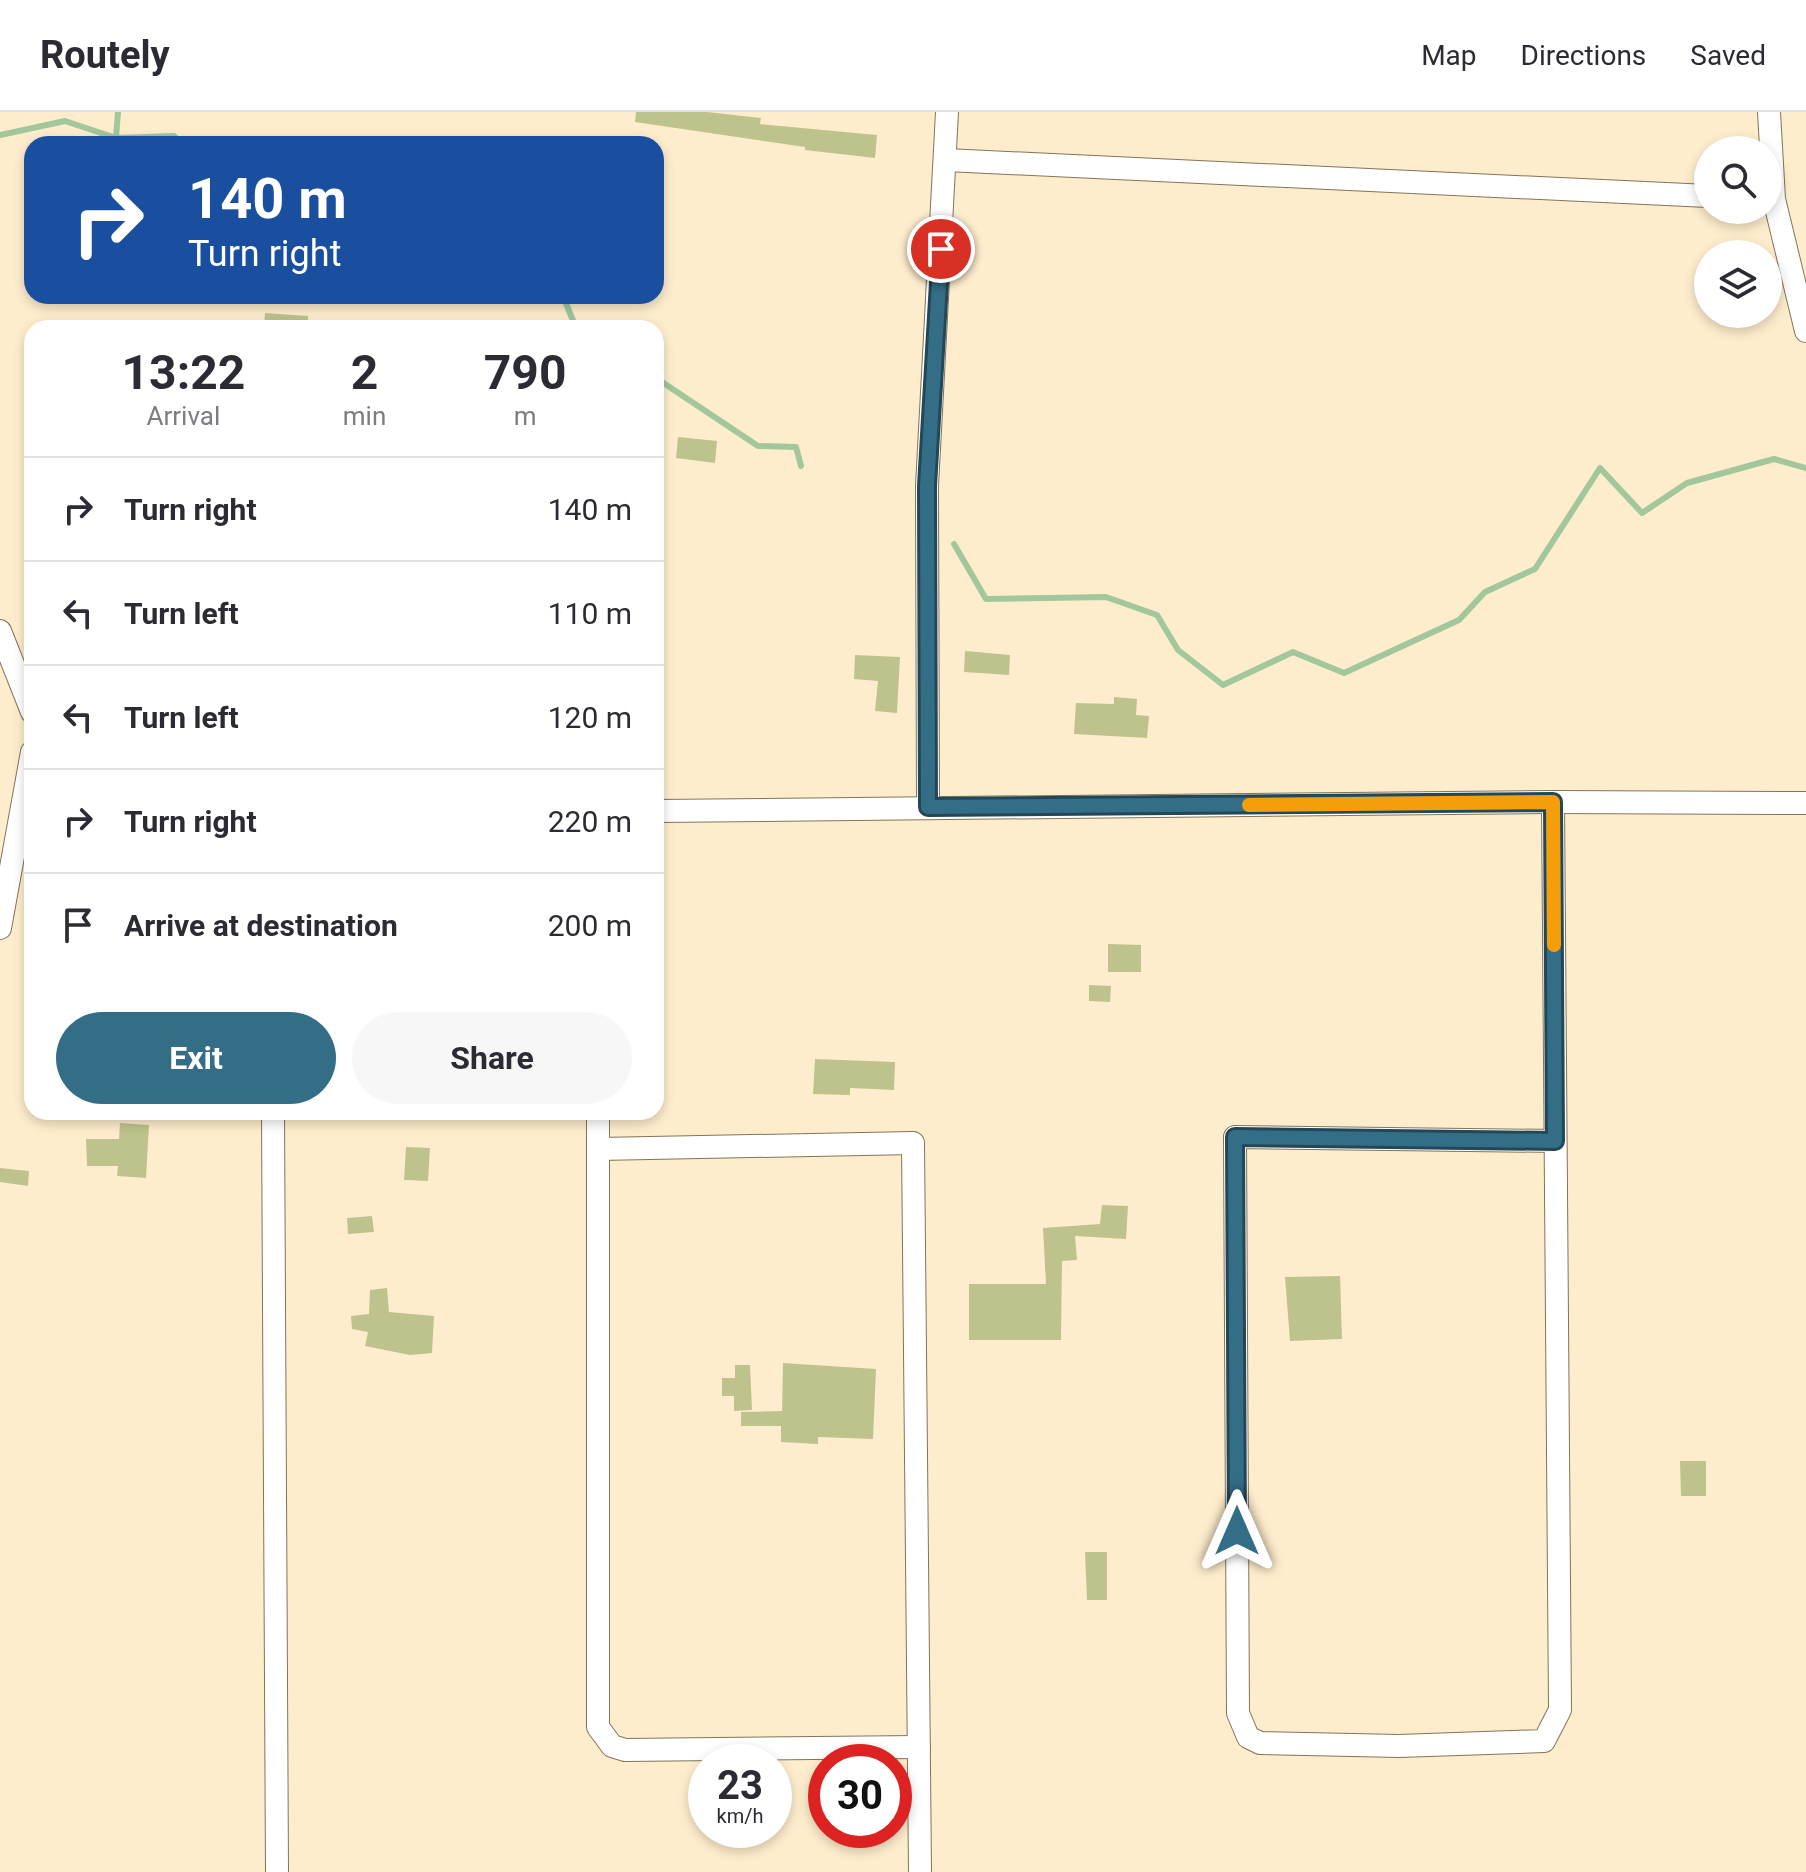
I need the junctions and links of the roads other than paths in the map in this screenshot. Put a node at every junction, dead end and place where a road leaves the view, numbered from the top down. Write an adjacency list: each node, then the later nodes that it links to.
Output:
1 (947, 112): 4 (street)
2 (1769, 112): 3 (street)
3 (1770, 136)
4 (946, 160): 5 (street); 13 (street)
5 (1694, 195)
6 (1778, 224): 7 (street)
7 (1806, 331)
8 (0, 631): 9 (street)
9 (24, 692)
10 (24, 796): 15 (street)
11 (1553, 802): 12 (street); 13 (street); 18 (street)
12 (1806, 803)
13 (928, 807): 14 (street)
14 (664, 811)
15 (0, 928)
16 (273, 1120): 21 (street)
17 (598, 1120): 19 (street)
18 (1555, 1141): 18 (street)
19 (599, 1149): 20 (street); 20 (street)
20 (919, 1747): 22 (street)
21 (277, 1872)
22 (920, 1872)

